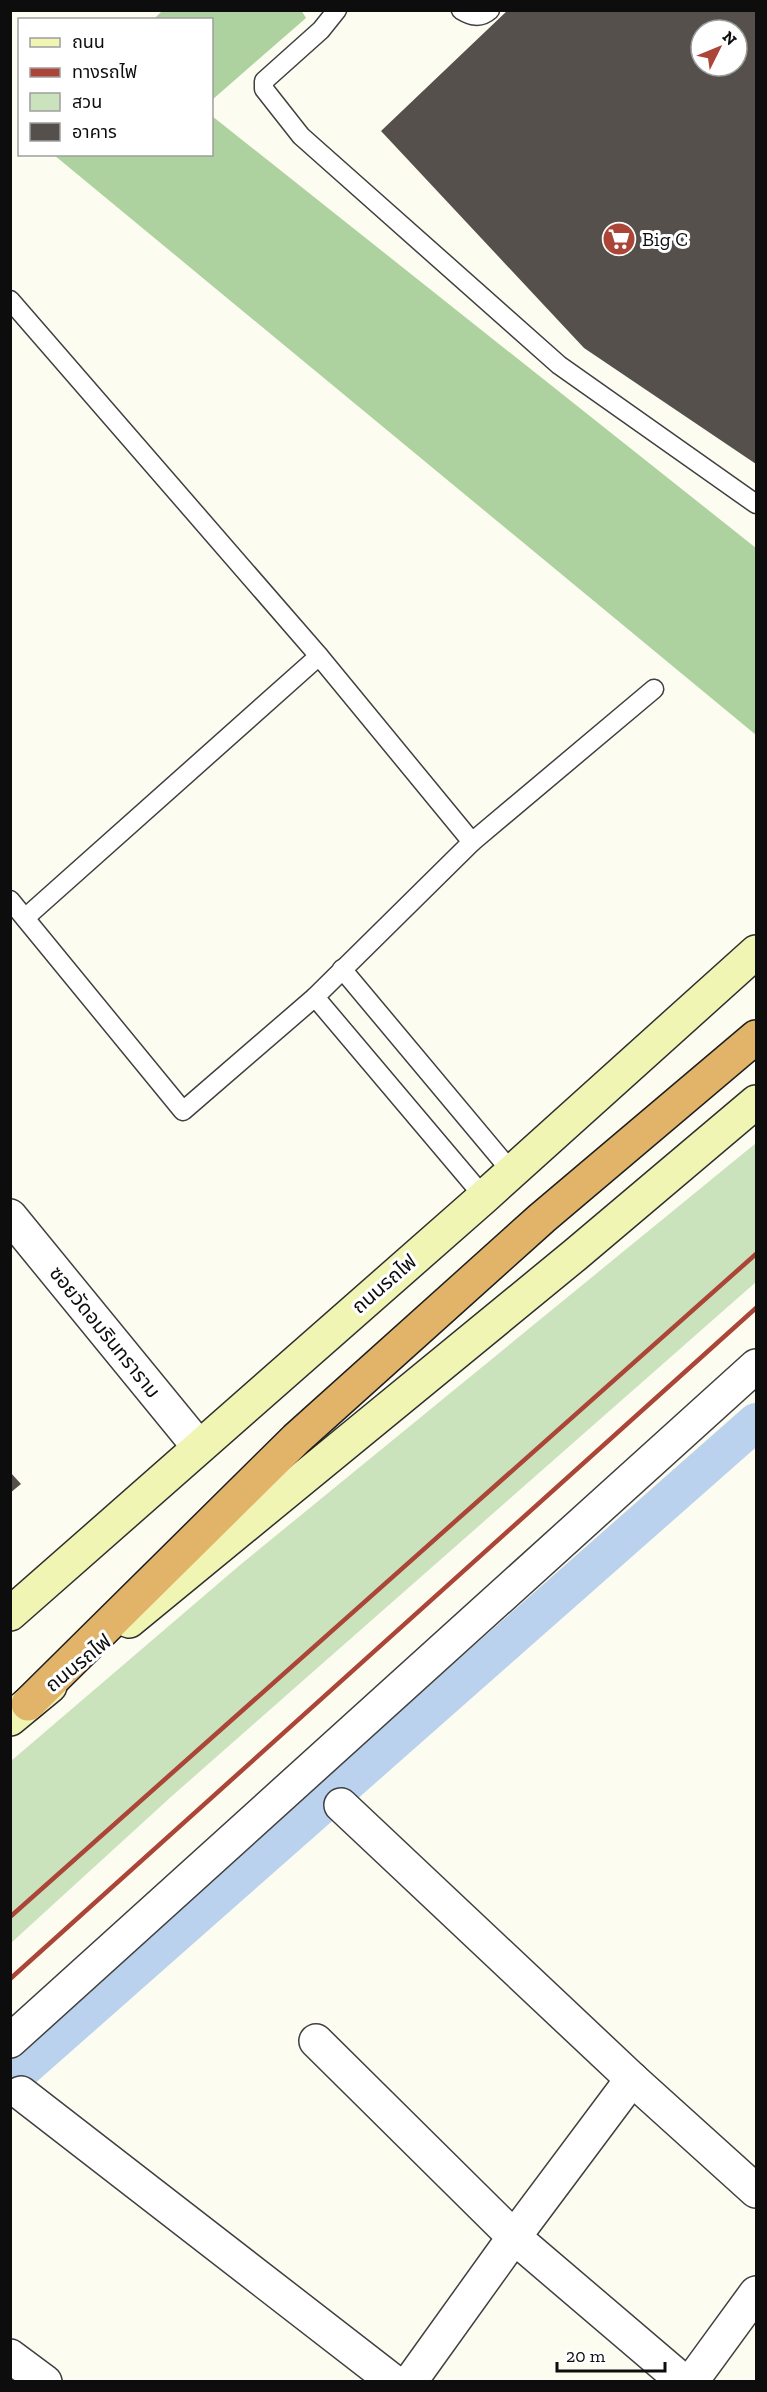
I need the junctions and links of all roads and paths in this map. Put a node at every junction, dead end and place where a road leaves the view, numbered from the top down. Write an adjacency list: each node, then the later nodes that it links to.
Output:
1 (337, 10): 5 (lane)
2 (461, 10): 3 (lane)
3 (490, 10)
4 (10, 300): 6 (lane)
5 (756, 504)
6 (320, 656): 8 (lane); 10 (lane)
7 (654, 689): 8 (lane)
8 (472, 842): 12 (lane)
9 (10, 900): 10 (lane)
10 (25, 918): 13 (lane)
11 (756, 952): 16 (main road, ถนนรถไฟ)
12 (342, 969): 13 (lane); 16 (lane)
13 (315, 997): 17 (lane)
14 (756, 1037): 22 (highway)
15 (756, 1102): 22 (main road, ถนนรถไฟ)
16 (511, 1171): 17 (main road, ถนนรถไฟ)
17 (484, 1197): 20 (main road, ถนนรถไฟ)
18 (10, 1216): 20 (street, ซอยวัดอมรินทราราม)
19 (756, 1366): 24 (street)
20 (199, 1447): 21 (main road, ถนนรถไฟ)
21 (10, 1614)
22 (19, 1712)
23 (341, 1804): 26 (street)
24 (10, 2040)
25 (316, 2041): 29 (street)
26 (632, 2079): 28 (street); 29 (street)
27 (21, 2093): 33 (street)
28 (756, 2192)
29 (514, 2237): 34 (street); 35 (street)
30 (756, 2293): 36 (street)
31 (10, 2356): 32 (street)
32 (45, 2382)
33 (394, 2382)
34 (410, 2382)
35 (684, 2382)
36 (691, 2382)

